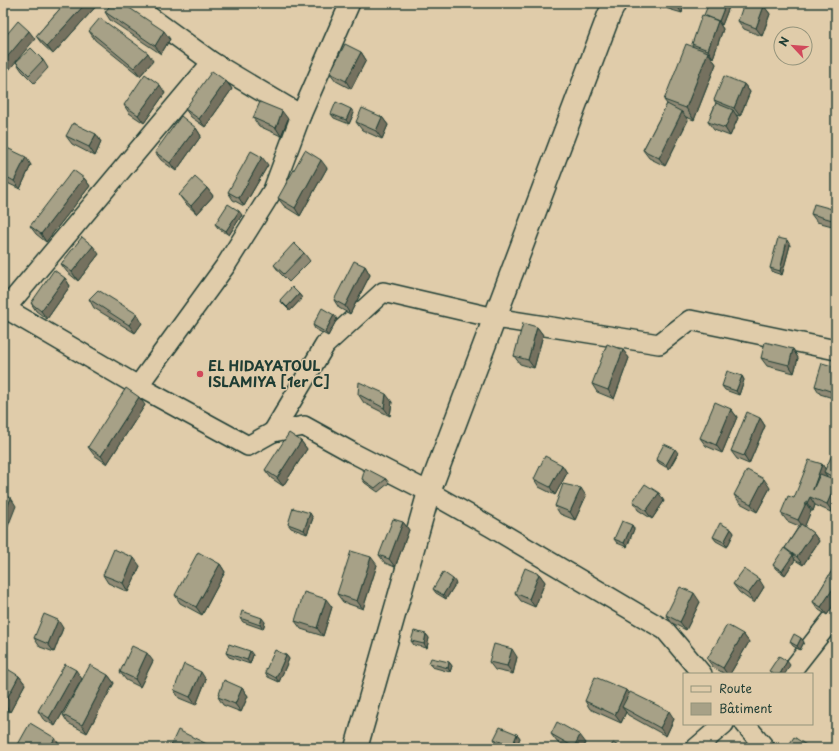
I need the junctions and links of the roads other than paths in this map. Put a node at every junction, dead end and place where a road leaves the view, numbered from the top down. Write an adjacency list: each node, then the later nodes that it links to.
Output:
1 (350, 3): 5 (street)
2 (615, 3): 7 (street)
3 (142, 7): 4 (street)
4 (212, 62): 5 (street); 6 (street)
5 (301, 115): 9 (street)
6 (4, 307): 9 (street)
7 (495, 318): 8 (street); 10 (street); 11 (street)
8 (836, 350)
9 (138, 386): 10 (street)
10 (273, 432): 11 (street)
11 (429, 492): 13 (street); 17 (street)
12 (836, 614): 14 (street)
13 (701, 673)
14 (790, 673)
15 (723, 725): 18 (street)
16 (748, 725): 19 (street)
17 (356, 748)
18 (696, 748)
19 (766, 748)

